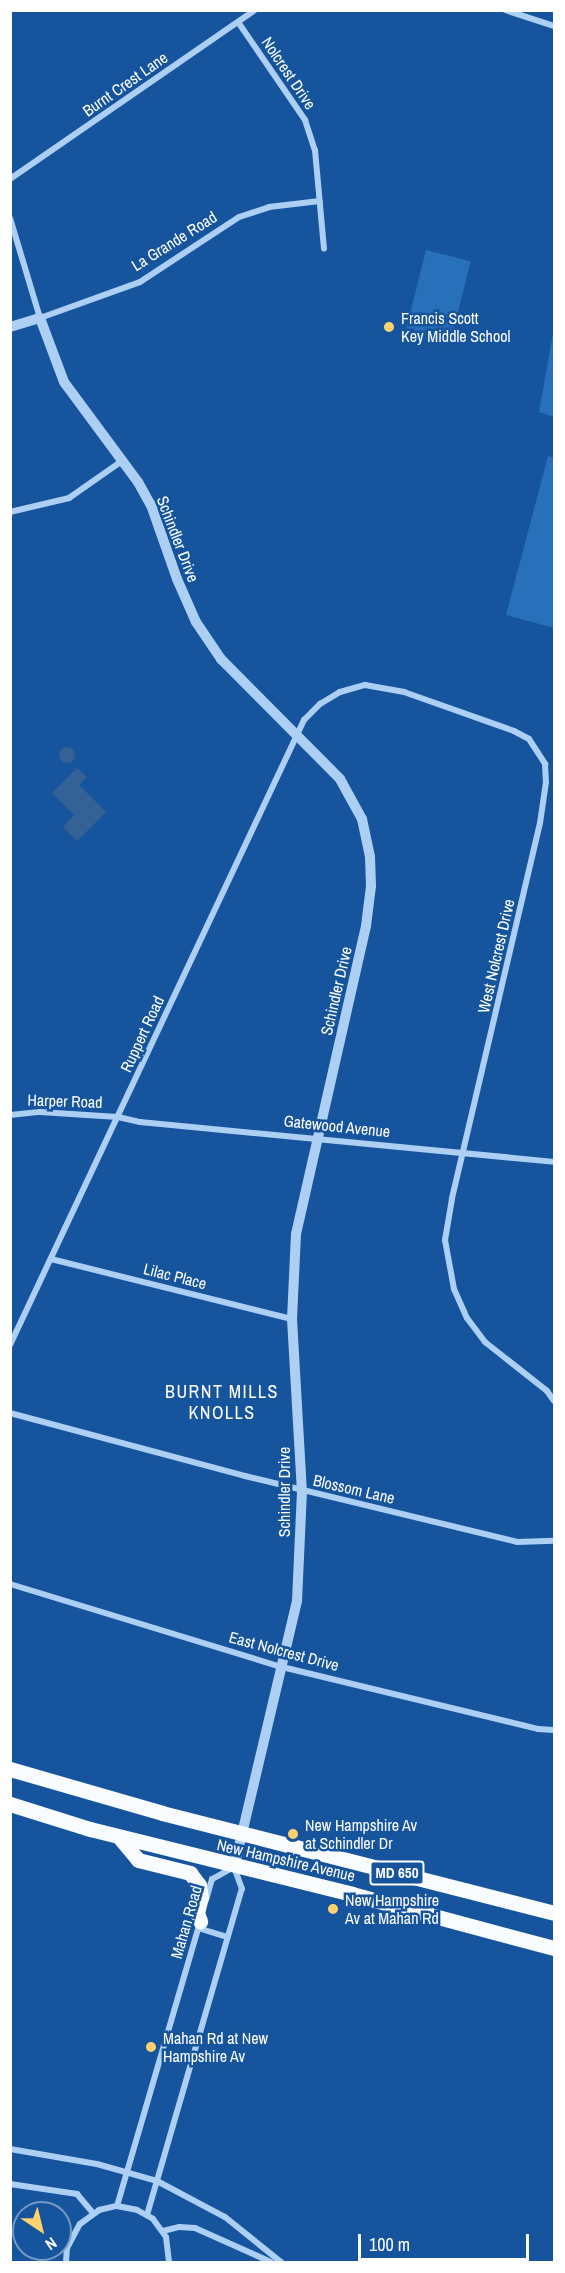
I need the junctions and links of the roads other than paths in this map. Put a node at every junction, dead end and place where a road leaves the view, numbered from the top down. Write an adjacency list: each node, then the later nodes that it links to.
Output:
1 (255, 10): 3 (street, Burnt Crest Lane)
2 (505, 10): 4 (street)
3 (238, 22): 5 (street, Burnt Crest Lane); 6 (street, Nolcrest Drive)
4 (555, 26)
5 (10, 179)
6 (321, 201): 8 (street, Nolcrest Drive); 9 (street, La Grande Road)
7 (10, 218): 9 (street, Schindler Drive)
8 (324, 249)
9 (40, 318): 10 (street, La Grande Road); 11 (street, Schindler Drive)
10 (10, 327)
11 (122, 461): 12 (street); 13 (street, Schindler Drive)
12 (10, 512)
13 (297, 735): 15 (street, Ruppert Road); 16 (street, Schindler Drive); 17 (street, West Nolcrest Drive)
14 (10, 1115): 15 (street, Harper Road)
15 (118, 1117): 16 (street, Gatewood Avenue); 19 (street, Ruppert Road)
16 (317, 1138): 17 (street, Gatewood Avenue); 20 (street, Schindler Drive)
17 (464, 1153): 18 (street, Gatewood Avenue); 22 (street, West Nolcrest Drive)
18 (555, 1162)
19 (51, 1259): 20 (street, Lilac Place); 21 (street, Ruppert Road)
20 (292, 1319): 24 (street, Schindler Drive)
21 (10, 1345)
22 (555, 1401)
23 (10, 1413): 24 (street, Blossom Lane)
24 (302, 1491): 25 (street, Blossom Lane); 27 (street, Schindler Drive)
25 (555, 1541)
26 (10, 1584): 27 (street, East Nolcrest Drive)
27 (282, 1667): 28 (street, East Nolcrest Drive); 31 (street, Schindler Drive)
28 (555, 1730)
29 (10, 1769): 31 (main road, New Hampshire Avenue / MD 650)
30 (10, 1804): 32 (main road, New Hampshire Avenue / MD 650)
31 (240, 1832): 33 (street, Schindler Drive); 34 (main road, New Hampshire Avenue / MD 650)
32 (119, 1837): 33 (main road, New Hampshire Avenue / MD 650); 35 (main road)
33 (234, 1867): 35 (street, Mahan Road); 36 (street); 37 (main road, New Hampshire Avenue / MD 650)
34 (555, 1913)
35 (199, 1925): 36 (street); 39 (street, Mahan Road)
36 (228, 1937): 40 (street)
37 (555, 1948)
38 (10, 2149): 39 (street)
39 (127, 2171): 40 (street); 42 (street, Mahan Road)
40 (157, 2181): 44 (street); 49 (street)
41 (10, 2184): 43 (street)
42 (117, 2206): 43 (street); 44 (street)
43 (93, 2213): 46 (street)
44 (147, 2215): 45 (street)
45 (163, 2231): 47 (street); 48 (street)
46 (66, 2262)
47 (169, 2262)
48 (271, 2262)
49 (281, 2262)

